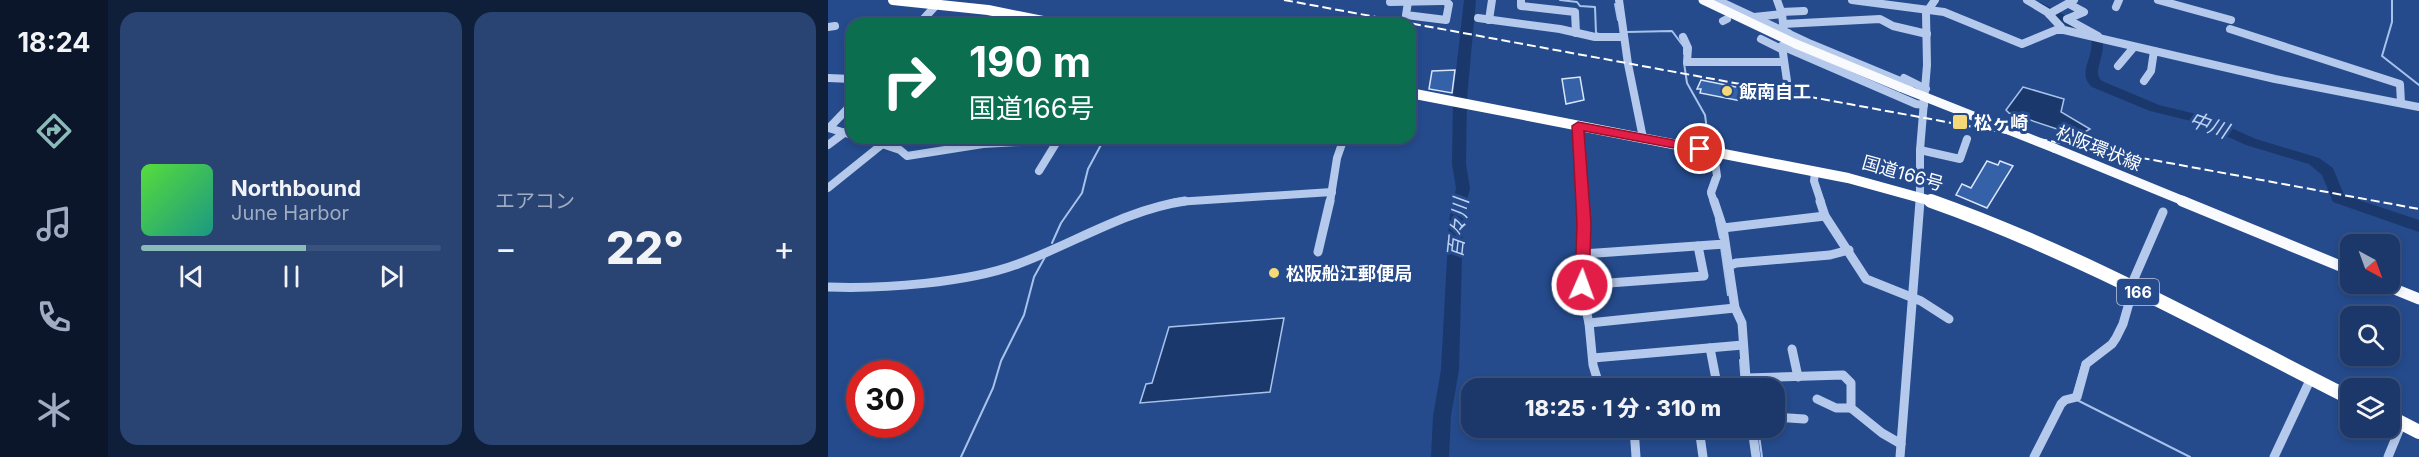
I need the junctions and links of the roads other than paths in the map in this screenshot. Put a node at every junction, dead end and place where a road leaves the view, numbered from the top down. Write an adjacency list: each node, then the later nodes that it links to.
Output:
1 (894, 0): 16 (highway)
2 (1443, 0): 14 (street); 14 (street)
3 (1492, 0): 25 (street)
4 (1521, 0): 30 (street)
5 (1618, 0): 31 (street)
6 (1703, 0): 47 (main road, 松阪環状線, bridge)
7 (1717, 0): 21 (street)
8 (1778, 0): 19 (street)
9 (1852, 0): 17 (street)
10 (1935, 0): 17 (street)
11 (2027, 0): 20 (street)
12 (2158, 0): 26 (street)
13 (1390, 2): 14 (street)
14 (1408, 2)
15 (2072, 2): 20 (street); 36 (street)
16 (938, 3): 22 (street); 23 (highway)
17 (1928, 9): 29 (street); 32 (street)
18 (1804, 11): 19 (street)
19 (1782, 13): 21 (street); 27 (street)
20 (2049, 14): 29 (street)
21 (1750, 17): 27 (street)
22 (924, 18)
23 (1022, 18)
24 (1478, 18): 25 (street)
25 (1489, 20): 30 (street)
26 (2231, 20)
27 (1784, 28): 32 (street); 33 (street); 46 (street)
28 (2230, 29): 49 (street)
29 (2061, 30): 36 (street)
30 (1576, 33): 31 (street)
31 (1623, 34): 59 (street)
32 (1927, 34): 46 (street)
33 (1796, 37): 37 (street); 47 (street)
34 (1683, 38): 40 (street)
35 (1761, 39): 37 (street)
36 (2099, 39): 38 (street)
37 (1781, 47): 40 (street); 50 (street)
38 (2134, 47): 39 (street); 41 (street)
39 (2154, 51): 45 (street); 49 (street)
40 (1782, 62): 44 (street)
41 (2118, 66)
42 (828, 78): 43 (street)
43 (846, 79)
44 (1787, 81)
45 (2144, 81)
46 (1926, 89): 50 (street)
47 (1912, 92): 83 (main road, 松阪環状線, bridge)
48 (1416, 96): 55 (highway, 国道166号 / 166)
49 (2401, 103): 51 (street)
50 (1924, 105): 67 (street)
51 (2419, 107)
52 (846, 111): 53 (street)
53 (841, 116): 54 (street); 56 (street)
54 (846, 116)
55 (1578, 126): 59 (highway, 国道166号 / 166); 81 (street)
56 (829, 128): 57 (street)
57 (846, 130)
58 (846, 134): 66 (street)
59 (1643, 138): 68 (highway, 国道166号 / 166)
60 (1967, 139): 67 (street)
61 (883, 144): 71 (street)
62 (891, 144): 63 (street)
63 (982, 144)
64 (1056, 144): 69 (street)
65 (1342, 144): 72 (street)
66 (828, 145)
67 (1920, 150): 73 (street)
68 (1719, 153): 70 (highway, 国道166号 / 166); 76 (street)
69 (1039, 171)
70 (1815, 172): 73 (highway, 国道166号 / 166); 75 (street)
71 (828, 188)
72 (1332, 192): 80 (street); 85 (street)
73 (1920, 197): 86 (highway, 国道166号 / 166); 88 (street)
74 (2163, 212): 86 (street)
75 (1825, 216): 76 (street); 79 (street)
76 (1723, 228): 77 (street)
77 (1721, 244): 78 (street); 82 (street)
78 (1698, 246): 81 (street); 84 (street)
79 (1849, 250): 82 (street); 88 (street)
80 (1318, 252)
81 (1583, 254): 84 (street)
82 (1728, 266): 90 (street)
83 (2340, 266)
84 (1582, 285): 92 (street)
85 (828, 287)
86 (2132, 289): 101 (highway, 国道166号 / 166); 119 (street)
87 (2400, 291): 89 (main road)
88 (1911, 297): 91 (street); 114 (street)
89 (2419, 299)
90 (1734, 308): 92 (street); 93 (street)
91 (1949, 319)
92 (1589, 322): 96 (street)
93 (1743, 345): 94 (street); 100 (street)
94 (1710, 348): 96 (street); 99 (street)
95 (1792, 349): 97 (street)
96 (1593, 358): 98 (street)
97 (1798, 377): 102 (street); 105 (street)
98 (1598, 378)
99 (1716, 378)
100 (1745, 378)
101 (2311, 378): 103 (highway, 国道166号 / 166); 120 (street)
102 (1785, 379)
103 (2340, 393)
104 (1817, 399): 105 (street)
105 (1851, 408): 114 (street)
106 (1785, 418): 107 (street)
107 (1804, 419)
108 (2400, 422): 109 (highway)
109 (2419, 432)
110 (1635, 438): 115 (street)
111 (1700, 438): 116 (street)
112 (1753, 438): 117 (street)
113 (2392, 438): 121 (street)
114 (1901, 444): 118 (street)
115 (1636, 457)
116 (1703, 457)
117 (1756, 457)
118 (1900, 457)
119 (2034, 457)
120 (2274, 457)
121 (2388, 457)

